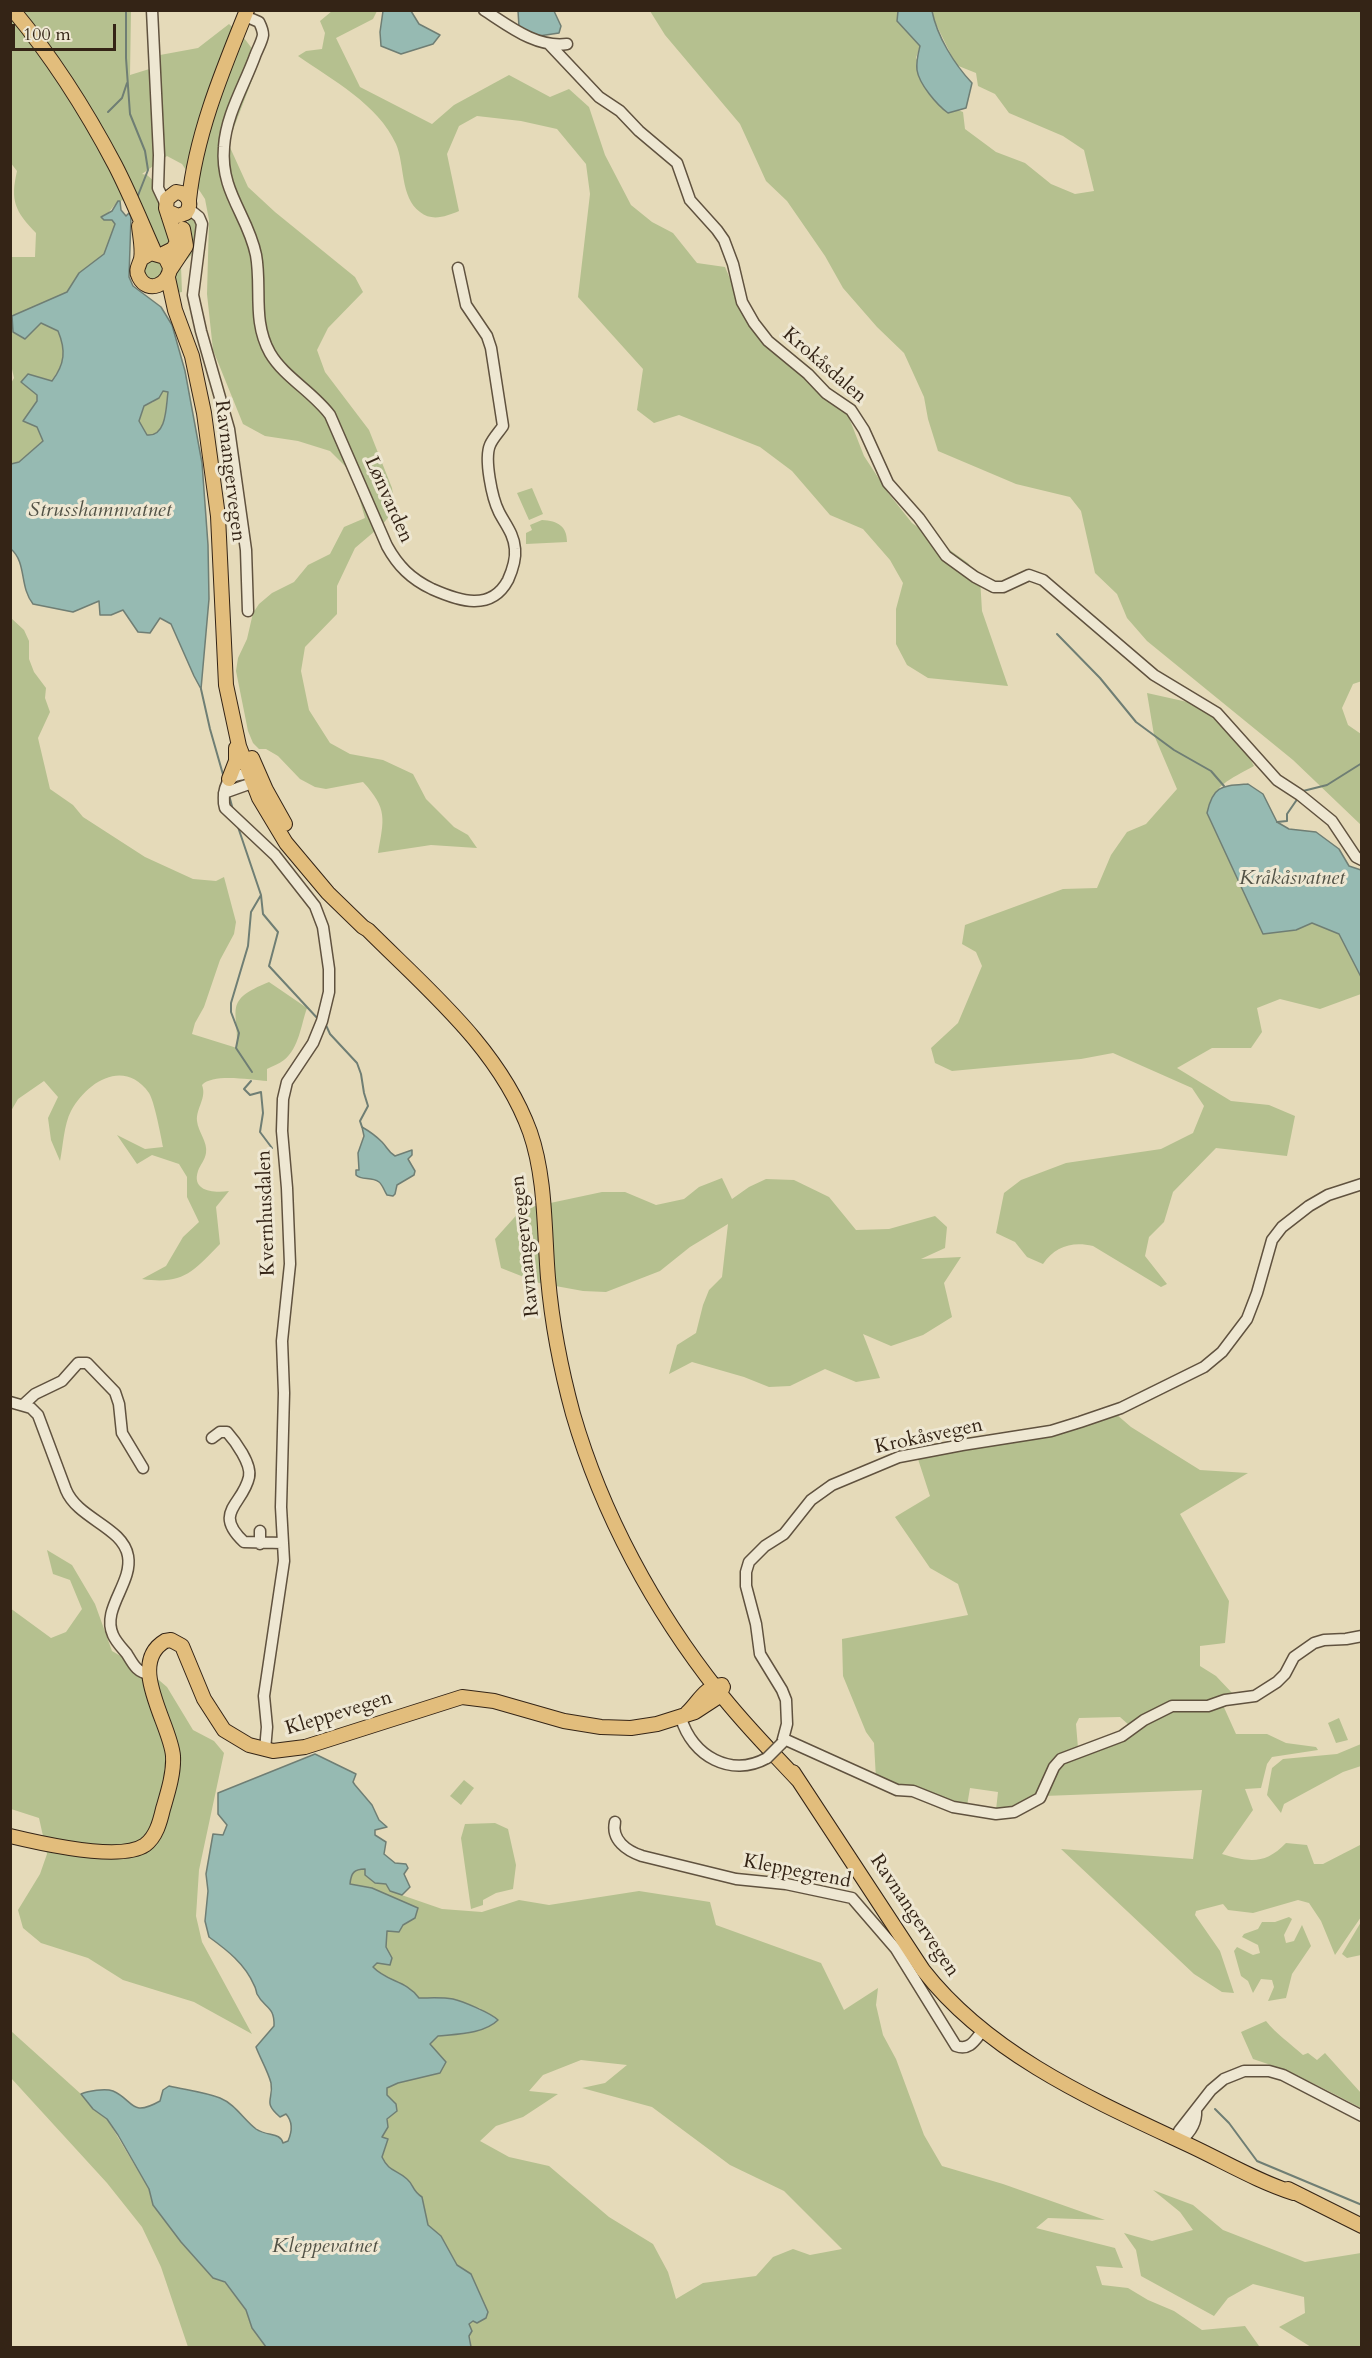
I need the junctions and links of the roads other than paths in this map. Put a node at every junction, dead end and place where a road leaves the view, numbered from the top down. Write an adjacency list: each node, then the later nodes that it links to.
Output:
1 (13, 10): 10 (main road)
2 (152, 10): 8 (street)
3 (484, 10): 5 (street, Krokåsdalen)
4 (246, 13): 7 (main road); 13 (street, Lønvarden)
5 (549, 44): 6 (street, Krokåsdalen); 23 (street, Krokåsdalen)
6 (567, 44)
7 (195, 164): 8 (main road); 9 (main road)
8 (171, 201): 9 (main road); 9 (main road); 11 (main road)
9 (188, 208): 14 (main road); 17 (street)
10 (138, 215): 11 (main road); 12 (main road)
11 (158, 254): 12 (main road); 14 (main road)
12 (141, 259): 15 (main road)
13 (458, 268)
14 (169, 274): 15 (main road); 16 (main road, Ravnangervegen)
15 (150, 286): 16 (main road, Ravnangervegen)
16 (175, 310): 18 (main road, Ravnangervegen)
17 (248, 611)
18 (227, 665): 19 (main road, Ravnangervegen); 20 (main road, Ravnangervegen)
19 (235, 731): 20 (main road, Ravnangervegen); 21 (main road)
20 (253, 776): 21 (street); 22 (street); 32 (main road, Ravnangervegen)
21 (229, 779): 22 (street)
22 (220, 792): 30 (street, Kvernhusdalen)
23 (1362, 860)
24 (1362, 1184): 39 (street, Krokåsvegen)
25 (10, 1402): 26 (street)
26 (23, 1405): 28 (street); 35 (street)
27 (212, 1438): 31 (street)
28 (143, 1468)
29 (260, 1531): 31 (street)
30 (282, 1543): 31 (street); 40 (street, Kvernhusdalen)
31 (260, 1544)
32 (657, 1599): 34 (main road, Ravnangervegen); 36 (main road, Ravnangervegen)
33 (1362, 1636): 39 (street)
34 (693, 1656): 36 (main road, Ravnangervegen); 37 (main road)
35 (150, 1674): 40 (main road, Kleppevegen); 42 (main road, Kleppevegen)
36 (719, 1688): 37 (main road); 38 (main road, Kleppevegen); 43 (main road, Ravnangervegen)
37 (700, 1698): 38 (main road)
38 (681, 1718): 39 (street, bridge); 40 (main road, Kleppevegen)
39 (783, 1741)
40 (265, 1750)
41 (615, 1822): 43 (street, Kleppegrend)
42 (10, 1836)
43 (983, 2030): 45 (main road, Ravnangervegen)
44 (1362, 2115): 45 (street)
45 (1182, 2136): 46 (main road, Ravnangervegen)
46 (1362, 2226)

